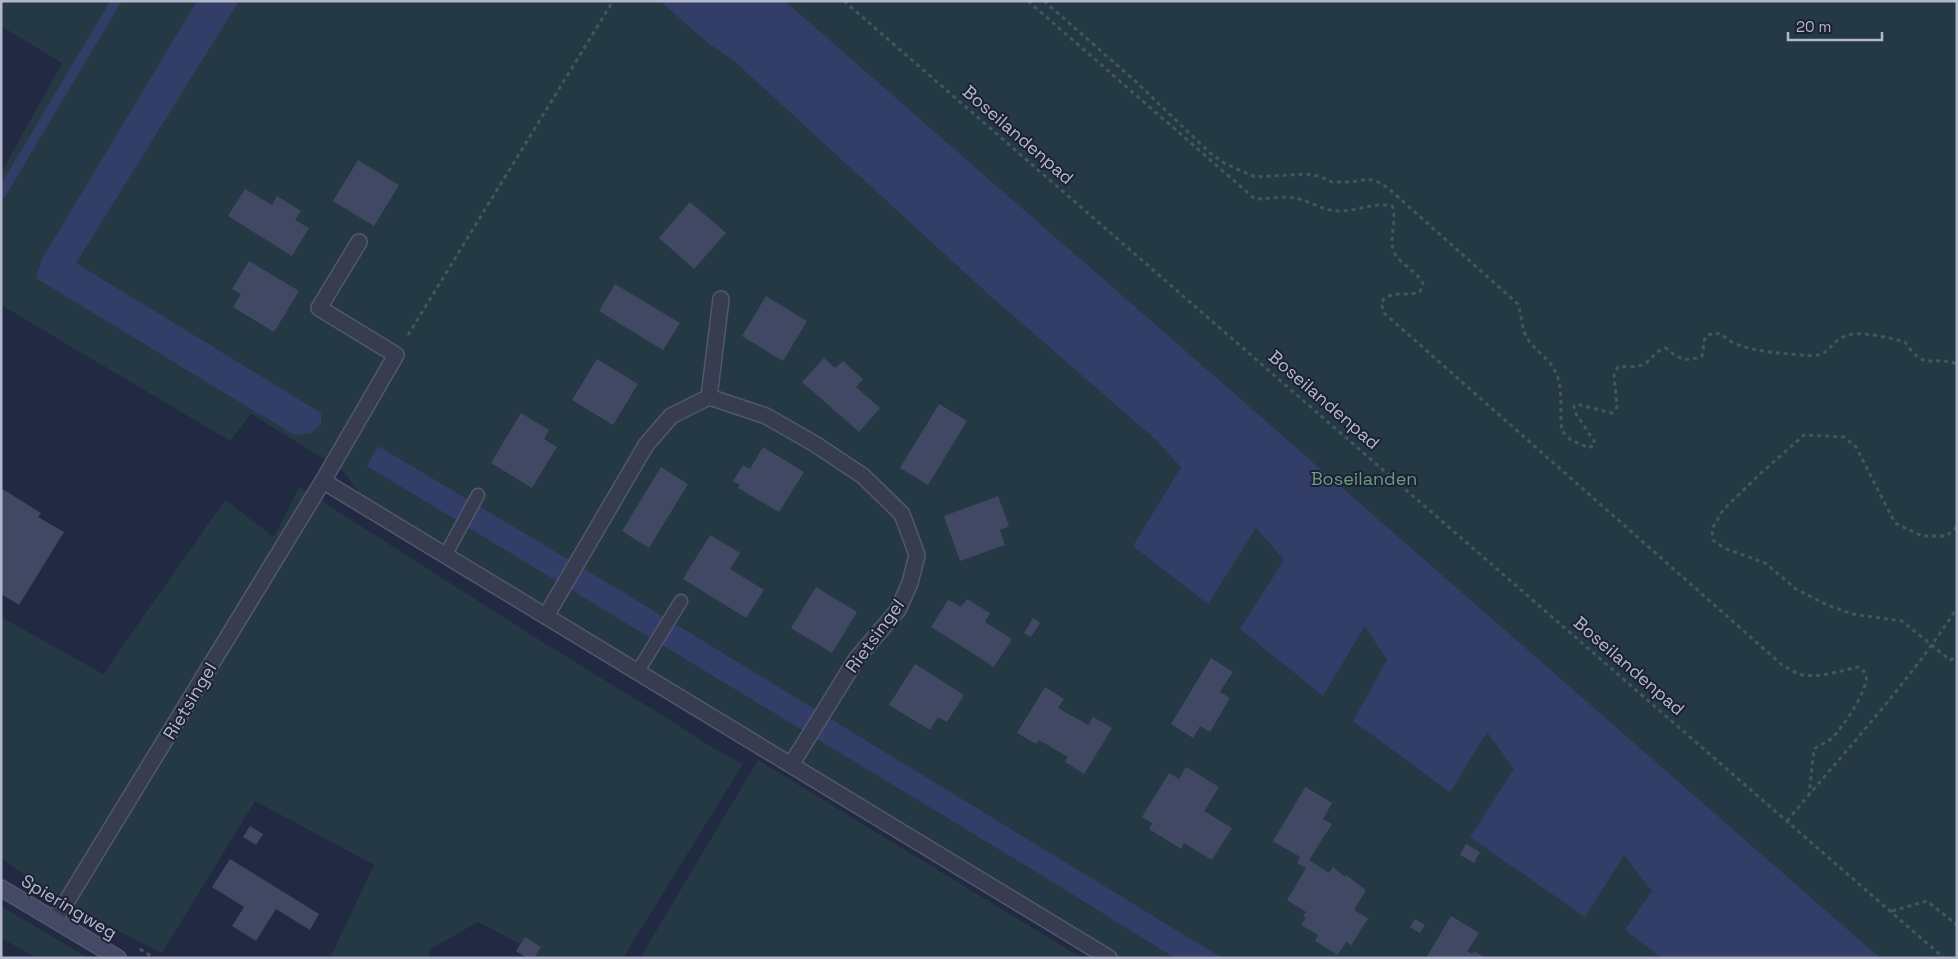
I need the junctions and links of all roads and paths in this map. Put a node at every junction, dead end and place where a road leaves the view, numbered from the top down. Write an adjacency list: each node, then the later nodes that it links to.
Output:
1 (613, 1): 7 (path)
2 (844, 1): 22 (path, Boseilandenpad)
3 (1028, 1): 21 (path)
4 (1044, 1): 8 (path)
5 (359, 242): 7 (street)
6 (720, 299): 9 (street)
7 (396, 355): 10 (street, Rietsingel)
8 (1957, 364)
9 (709, 398): 16 (street); 20 (street, Rietsingel)
10 (324, 481): 13 (street); 25 (street, Rietsingel)
11 (478, 495): 13 (lane)
12 (1957, 527): 17 (path)
13 (446, 554): 16 (street)
14 (680, 602): 19 (lane)
15 (1957, 608): 17 (path)
16 (546, 616): 19 (street)
17 (1930, 646): 18 (path); 21 (path)
18 (1957, 657)
19 (638, 671): 20 (street)
20 (792, 765): 28 (street)
21 (1809, 795): 22 (path)
22 (1787, 821): 24 (path, Boseilandenpad)
23 (1, 888): 25 (street, Spieringweg)
24 (1892, 912): 26 (path); 29 (path, Boseilandenpad)
25 (54, 919): 27 (street, Spieringweg)
26 (1957, 925)
27 (118, 958)
28 (1109, 958)
29 (1944, 958)

